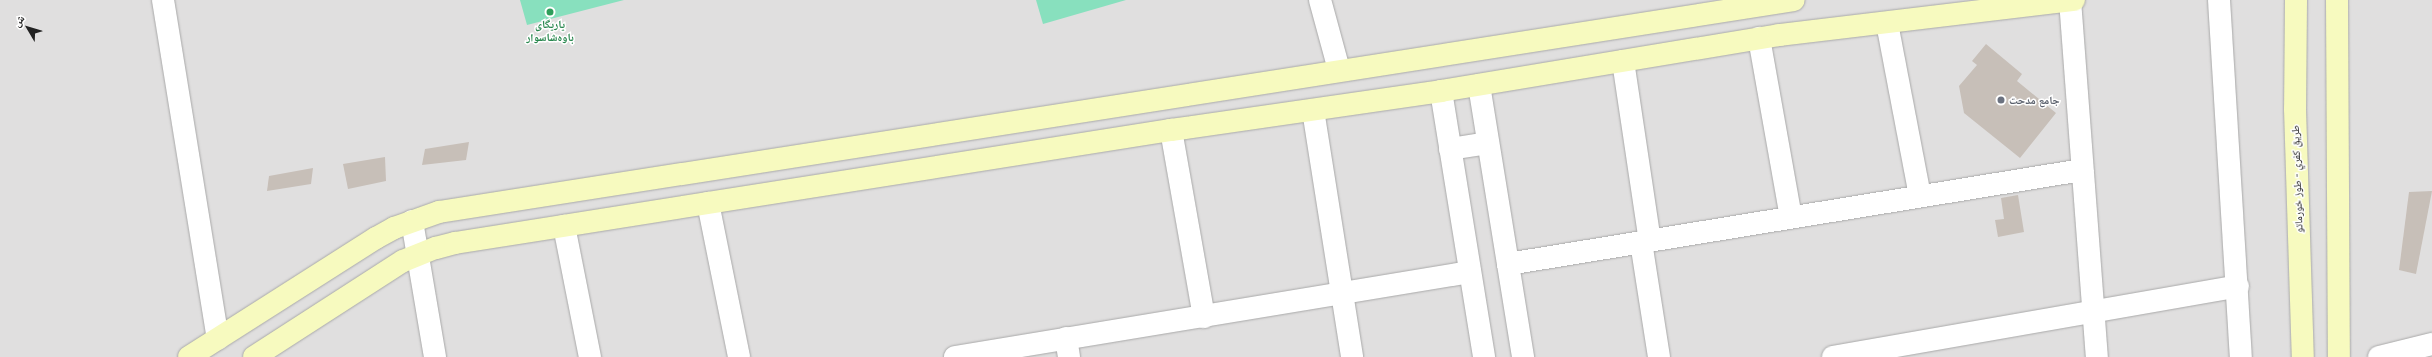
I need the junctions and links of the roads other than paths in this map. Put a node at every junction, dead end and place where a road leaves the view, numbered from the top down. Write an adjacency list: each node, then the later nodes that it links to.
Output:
1 (163, 0): 37 (street)
2 (1320, 0): 13 (street)
3 (1794, 0): 10 (street)
4 (2070, 0): 5 (street); 9 (street); 23 (street)
5 (2074, 0)
6 (2219, 0): 33 (street)
7 (2296, 0): 53 (street, طريق كفري - طوز خورماتو)
8 (2337, 0): 54 (street)
9 (1887, 23): 11 (street); 24 (street)
10 (1553, 37): 13 (street); 14 (street)
11 (1759, 38): 12 (street); 26 (street)
12 (1623, 61): 14 (street); 29 (street)
13 (1339, 70): 15 (street)
14 (1559, 71): 16 (street)
15 (1252, 83): 19 (street); 27 (street)
16 (1479, 84): 17 (street); 21 (street)
17 (1441, 91): 18 (street); 22 (street)
18 (1313, 110): 19 (street); 34 (street)
19 (1256, 118): 20 (street)
20 (1171, 130): 25 (street); 36 (street)
21 (1488, 143): 22 (street); 31 (street)
22 (1450, 149): 32 (street)
23 (2082, 170): 24 (street); 35 (street)
24 (1920, 196): 26 (street)
25 (708, 203): 28 (street); 44 (street)
26 (1791, 217): 29 (street)
27 (412, 221): 30 (street); 37 (street)
28 (564, 226): 30 (street); 43 (street)
29 (1645, 241): 31 (street); 49 (street)
30 (417, 254): 41 (street); 42 (street)
31 (1508, 264): 48 (street)
32 (1470, 272): 34 (street); 47 (street)
33 (2238, 286): 35 (street); 52 (street)
34 (1342, 293): 36 (street); 46 (street)
35 (2093, 311): 50 (street); 51 (street)
36 (1204, 317): 39 (street)
37 (218, 339): 40 (street)
38 (2432, 344): 55 (street)
39 (1067, 347): 45 (street)
40 (189, 357)
41 (254, 357)
42 (435, 357)
43 (590, 357)
44 (739, 357)
45 (955, 357)
46 (1352, 357)
47 (1484, 357)
48 (1523, 357)
49 (1659, 357)
50 (1833, 357)
51 (2097, 357)
52 (2241, 357)
53 (2304, 357)
54 (2339, 357)
55 (2379, 357)

